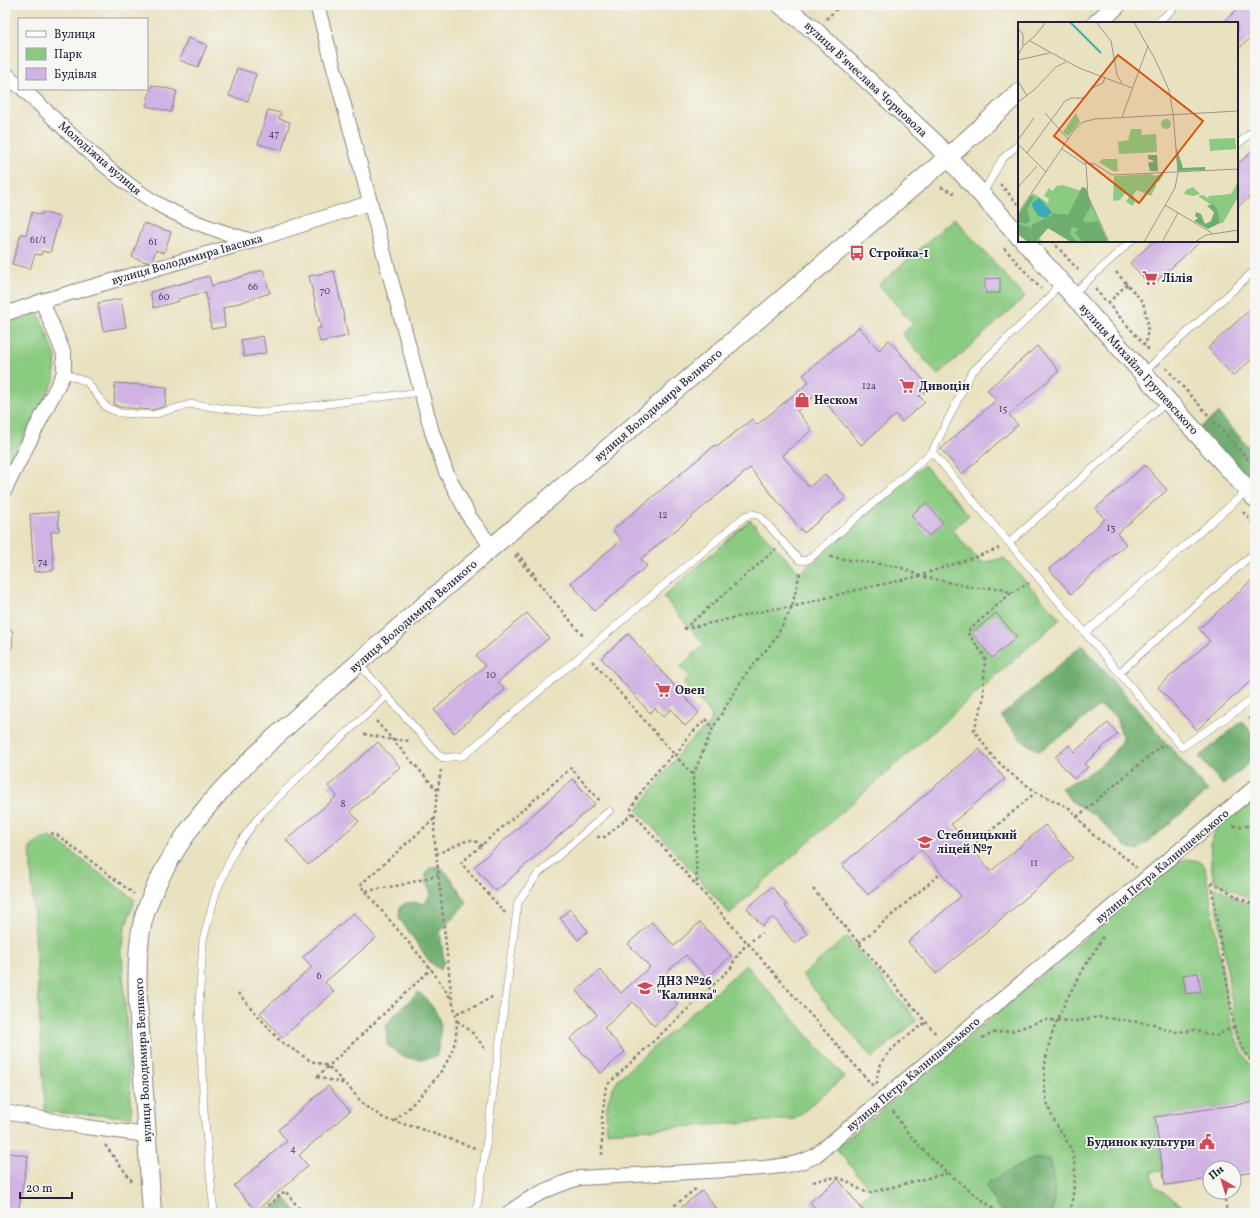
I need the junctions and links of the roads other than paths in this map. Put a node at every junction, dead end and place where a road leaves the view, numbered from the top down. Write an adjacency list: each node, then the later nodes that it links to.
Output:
1 (317, 5): 16 (street)
2 (781, 5): 14 (street, вулиця Вʼячеслава Чорновола)
3 (1117, 5): 5 (street)
4 (1177, 5): 6 (lane)
5 (1098, 22)
6 (1158, 22)
7 (5, 73): 8 (street)
8 (18, 85)
9 (24, 90): 18 (street, Молодіжна вулиця)
10 (1018, 94): 14 (street, вулиця Володимира Великого)
11 (1255, 128): 12 (lane)
12 (1238, 144)
13 (1018, 145): 15 (lane)
14 (948, 157): 15 (street); 34 (street, вулиця Володимира Великого)
15 (982, 195): 17 (street)
16 (369, 203): 18 (street, вулиця Володимира Івасюка); 28 (street)
17 (1018, 235)
18 (252, 241): 24 (street, вулиця Володимира Івасюка)
19 (1025, 242): 22 (street, вулиця Михайла Грушевського)
20 (1130, 242): 23 (lane)
21 (1255, 270): 27 (lane)
22 (1060, 281): 23 (street, вулиця Михайла Грушевського); 30 (lane)
23 (1072, 295): 27 (street, вулиця Михайла Грушевського)
24 (42, 301): 25 (street, вулиця Володимира Івасюка); 26 (street)
25 (5, 314)
26 (64, 373): 28 (lane); 31 (street)
27 (1142, 373): 29 (street, вулиця Михайла Грушевського)
28 (420, 392): 34 (street)
29 (1168, 401): 32 (street, вулиця Михайла Грушевського); 33 (lane)
30 (932, 452): 33 (lane); 41 (lane)
31 (5, 489)
32 (1252, 494): 36 (lane)
33 (1009, 543): 36 (lane)
34 (492, 547): 39 (street, вулиця Володимира Великого)
35 (1255, 552): 40 (lane)
36 (1085, 633): 40 (lane)
37 (5, 634): 38 (street)
38 (5, 644)
39 (358, 662): 41 (lane); 46 (street, вулиця Володимира Великого)
40 (1119, 672): 42 (lane)
41 (387, 696): 48 (lane)
42 (1255, 696)
43 (1255, 787): 50 (street, вулиця Петра Калнишевського)
44 (609, 811): 49 (lane)
45 (5, 1112): 46 (street)
46 (147, 1135): 47 (street, вулиця Володимира Великого)
47 (152, 1213)
48 (214, 1213)
49 (476, 1213)
50 (509, 1213)

